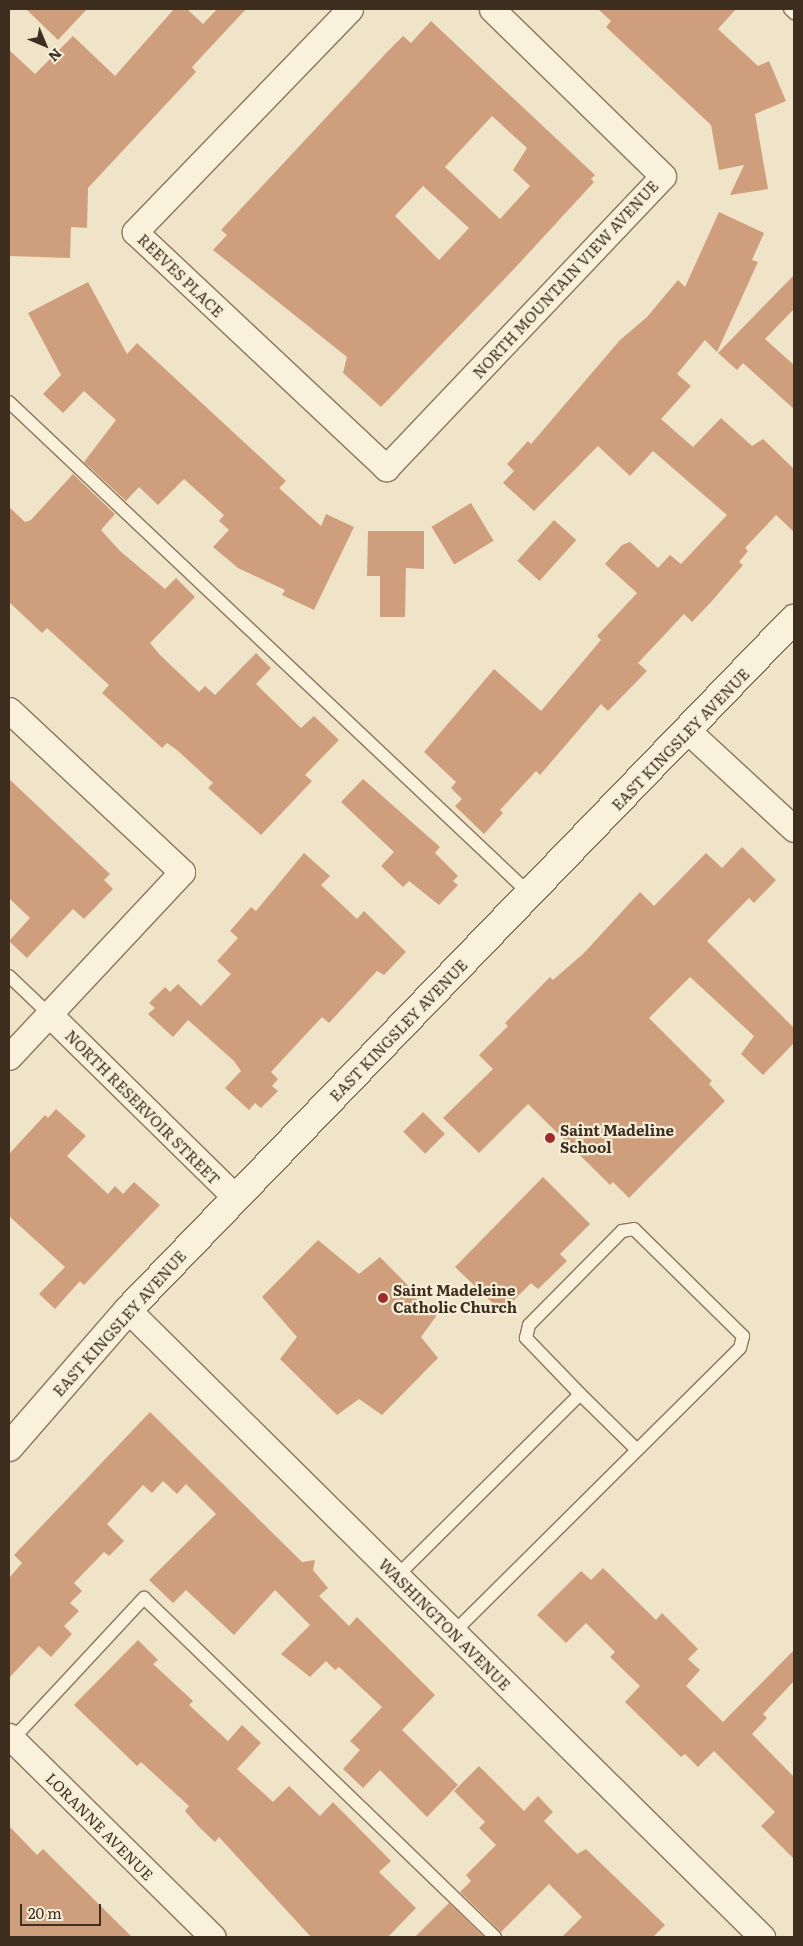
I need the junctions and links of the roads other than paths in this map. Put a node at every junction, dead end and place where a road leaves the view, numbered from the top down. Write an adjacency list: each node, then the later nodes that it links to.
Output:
1 (350, 9): 6 (street, REEVES PLACE)
2 (492, 9): 6 (street, NORTH MOUNTAIN VIEW AVENUE)
3 (790, 9): 4 (lane)
4 (794, 13)
5 (9, 402): 11 (lane)
6 (386, 468)
7 (794, 619): 9 (street, EAST KINGSLEY AVENUE)
8 (9, 710): 13 (street)
9 (689, 732): 10 (street); 11 (street, EAST KINGSLEY AVENUE)
10 (794, 829)
11 (530, 894): 15 (street, EAST KINGSLEY AVENUE)
12 (9, 976): 13 (lane)
13 (51, 1016): 14 (street); 15 (street, NORTH RESERVOIR STREET)
14 (9, 1057)
15 (235, 1197): 16 (street, EAST KINGSLEY AVENUE)
16 (128, 1310): 18 (street, EAST KINGSLEY AVENUE); 20 (street, WASHINGTON AVENUE)
17 (580, 1394): 19 (lane); 19 (lane); 20 (lane)
18 (9, 1447)
19 (637, 1450): 21 (lane)
20 (397, 1576): 21 (street, WASHINGTON AVENUE)
21 (454, 1632): 25 (street, WASHINGTON AVENUE)
22 (10, 1740): 23 (street, LORANNE AVENUE); 24 (lane)
23 (214, 1937)
24 (495, 1937)
25 (762, 1937)

